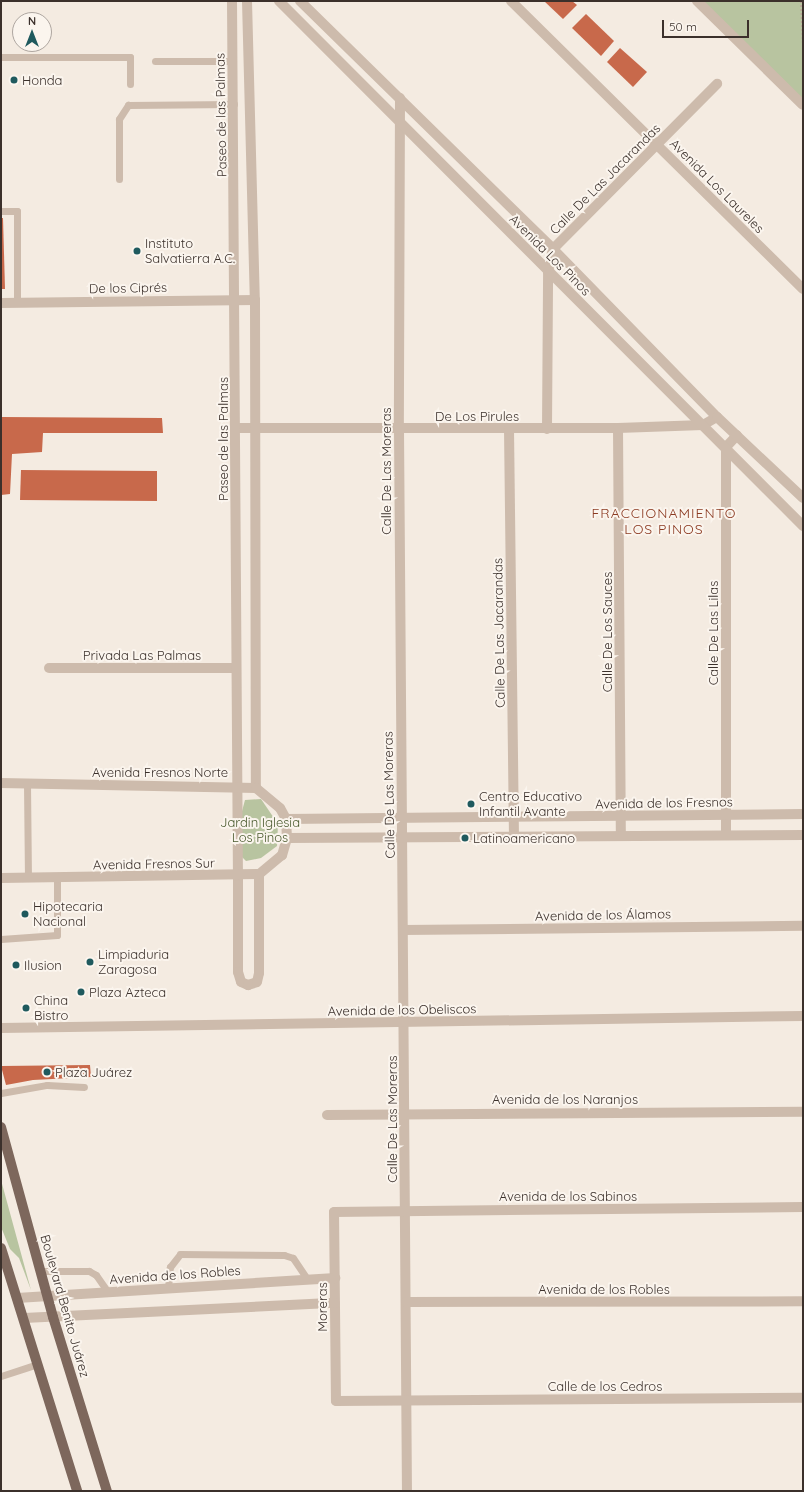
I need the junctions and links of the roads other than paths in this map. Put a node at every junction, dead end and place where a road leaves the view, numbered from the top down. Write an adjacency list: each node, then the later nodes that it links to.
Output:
1 (232, 1): 9 (street, Paseo de las Palmas)
2 (247, 1): 23 (street)
3 (279, 1): 15 (street, Avenida Los Pinos)
4 (300, 1): 12 (street, Avenida Los Pinos)
5 (511, 1): 16 (street, Avenida Los Laureles)
6 (697, 1): 14 (street)
7 (1, 56): 10 (lane)
8 (155, 61): 9 (lane)
9 (233, 61): 13 (street, Paseo de las Palmas)
10 (130, 84)
11 (717, 84): 16 (street, Calle De Las Jacarandas)
12 (400, 98): 15 (street, Calle De Las Moreras); 19 (street, Avenida Los Pinos)
13 (234, 104): 17 (lane); 22 (street, Paseo de las Palmas)
14 (803, 105)
15 (400, 120): 20 (street, Avenida Los Pinos); 33 (street, Calle De Las Moreras)
16 (658, 146): 19 (street, Calle De Las Jacarandas); 21 (street, Avenida Los Laureles)
17 (119, 178)
18 (1, 211): 25 (lane)
19 (553, 249): 20 (street, Calle De Las Jacarandas); 26 (street, Avenida Los Pinos)
20 (548, 272): 27 (street, Avenida Los Pinos); 32 (street, Calle De Las Jacarandas)
21 (802, 287)
22 (236, 299): 23 (street, De los Ciprés); 25 (street, De los Ciprés); 28 (street, Paseo de las Palmas)
23 (255, 300): 30 (street)
24 (1, 303): 25 (street, De los Ciprés)
25 (17, 303)
26 (717, 417): 27 (street, De Los Pirules); 34 (street, Avenida Los Pinos)
27 (703, 425): 29 (street, De Los Pirules); 35 (street, Avenida Los Pinos)
28 (235, 428): 30 (street, De Los Pirules); 39 (street, Paseo de las Palmas)
29 (618, 428): 32 (street, De Los Pirules); 46 (street, Calle De Los Sauces)
30 (254, 429): 33 (street, De Los Pirules); 43 (street)
31 (509, 429): 32 (street, De Los Pirules); 33 (street, De Los Pirules); 48 (street, Calle De Las Jacarandas)
32 (547, 429)
33 (399, 430): 47 (street, Calle De Las Moreras)
34 (736, 435): 35 (street); 36 (street, Avenida Los Pinos)
35 (726, 447): 37 (street, Avenida Los Pinos); 45 (street, Calle De Las Lilas)
36 (803, 498)
37 (803, 526)
38 (49, 668): 39 (street, Privada Las Palmas)
39 (236, 668): 42 (street, Paseo de las Palmas)
40 (1, 783): 41 (street, Avenida Fresnos Norte)
41 (27, 784): 42 (street, Avenida Fresnos Norte); 59 (lane)
42 (238, 786): 43 (street, Avenida Fresnos Norte); 57 (street, Paseo de las Palmas)
43 (256, 788): 49 (street)
44 (803, 814): 45 (street, Avenida de los Fresnos)
45 (726, 815): 46 (street, Avenida de los Fresnos); 51 (street, Calle De Las Lilas)
46 (621, 816): 48 (street, Avenida de los Fresnos); 52 (street, Calle De Los Sauces)
47 (402, 818): 48 (street, Avenida de los Fresnos); 49 (street, Avenida de los Fresnos); 55 (street, Calle De Las Moreras)
48 (514, 818): 53 (street, Calle De Las Jacarandas)
49 (286, 819): 54 (street)
50 (803, 834): 51 (street)
51 (726, 835): 52 (street)
52 (621, 836): 53 (street)
53 (514, 837): 55 (street)
54 (287, 838): 55 (street); 56 (street)
55 (402, 839): 62 (street, Calle De Las Moreras)
56 (259, 874): 57 (street, Avenida Fresnos Sur); 57 (street)
57 (238, 876): 60 (street, Avenida Fresnos Sur)
58 (1, 878): 59 (street, Avenida Fresnos Sur)
59 (28, 878): 60 (street, Avenida Fresnos Sur)
60 (57, 878): 63 (lane)
61 (803, 926): 62 (street, Avenida de los Álamos)
62 (403, 930): 65 (street, Calle De Las Moreras)
63 (1, 939)
64 (803, 1016): 65 (street, Avenida de los Obeliscos)
65 (404, 1023): 66 (street, Avenida de los Obeliscos); 70 (street, Calle De Las Moreras)
66 (1, 1028)
67 (84, 1087): 68 (lane)
68 (1, 1093)
69 (803, 1112): 70 (street, Avenida de los Naranjos)
70 (404, 1113): 71 (street, Avenida de los Naranjos); 74 (street, Calle De Las Moreras)
71 (327, 1114)
72 (1, 1127): 77 (main road, Boulevard Benito Juárez)
73 (803, 1208): 74 (street, Avenida de los Sabinos)
74 (405, 1211): 75 (street, Avenida de los Sabinos); 85 (street, Calle De Las Moreras)
75 (334, 1212): 78 (street, Moreras)
76 (1, 1248): 83 (main road)
77 (40, 1271): 81 (lane); 82 (main road, Boulevard Benito Juárez)
78 (335, 1278): 79 (street, Avenida de los Robles); 86 (street, Moreras)
79 (307, 1279): 80 (street, Avenida de los Robles); 80 (lane)
80 (168, 1288): 81 (street, Avenida de los Robles)
81 (108, 1292): 82 (street, Avenida de los Robles)
82 (47, 1296): 83 (street, Avenida de los Robles); 87 (main road, Boulevard Benito Juárez)
83 (18, 1298): 88 (main road)
84 (803, 1300): 85 (street, Avenida de los Robles)
85 (406, 1302): 93 (street, Calle De Las Moreras)
86 (335, 1303): 87 (street); 92 (street, Moreras)
87 (53, 1317): 88 (street); 95 (main road, Boulevard Benito Juárez)
88 (24, 1318): 89 (main road)
89 (38, 1364): 90 (lane); 94 (main road)
90 (1, 1376)
91 (803, 1398): 93 (street, Calle de los Cedros)
92 (336, 1401): 93 (street, Calle de los Cedros)
93 (406, 1401): 96 (street, Calle De Las Moreras)
94 (77, 1491)
95 (107, 1491)
96 (407, 1491)

